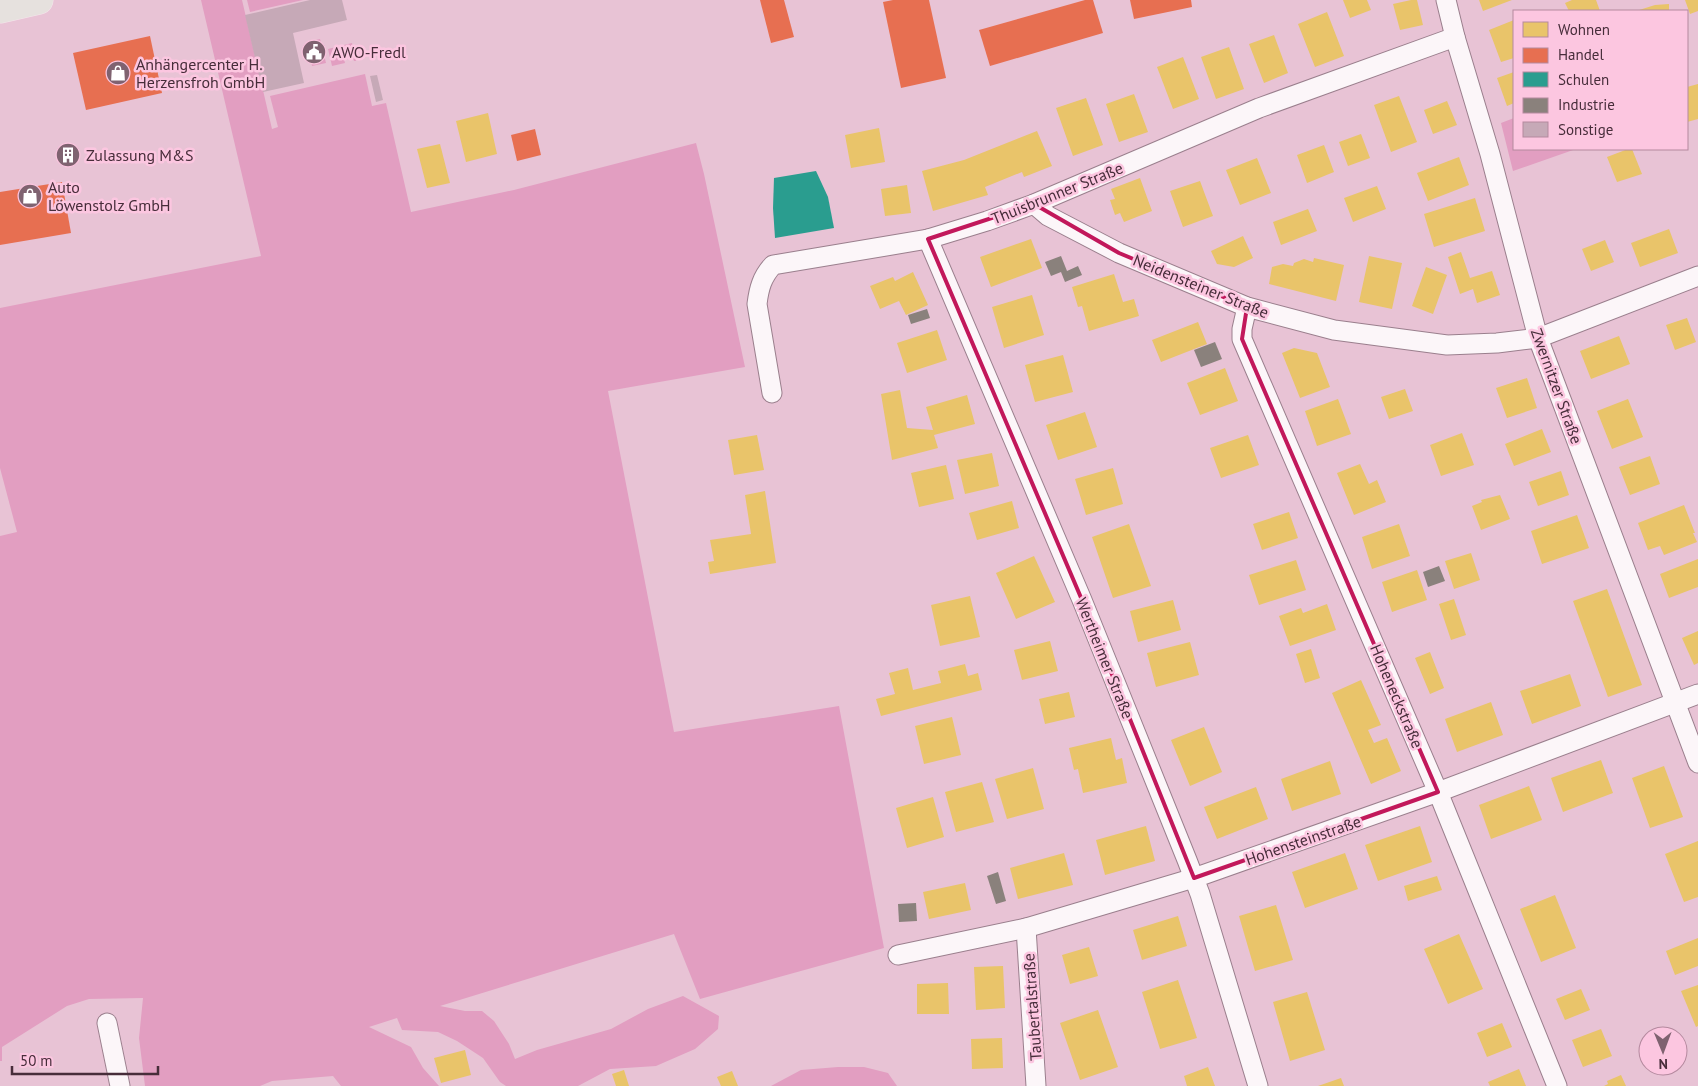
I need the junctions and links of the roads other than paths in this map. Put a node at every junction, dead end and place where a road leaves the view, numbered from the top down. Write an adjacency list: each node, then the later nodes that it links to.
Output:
1 (38, 0): 3 (main road)
2 (1446, 0): 4 (street, Zwernitzer Straße)
3 (0, 9)
4 (1455, 36): 5 (street, Thuisbrunner Straße); 9 (street, Zwernitzer Straße)
5 (1034, 204): 6 (street, Thuisbrunner Straße); 8 (street, Neidensteiner Straße)
6 (928, 239): 10 (street, Thuisbrunner Straße); 15 (street, Wertheimer Straße)
7 (1698, 276): 9 (street, Neidensteiner Straße)
8 (1247, 307): 9 (street, Neidensteiner Straße); 14 (street, Hoheneckstraße)
9 (1538, 338): 12 (street, Zwernitzer Straße)
10 (772, 393)
11 (1698, 694): 12 (street, Hohensteinstraße)
12 (1676, 704): 13 (street, Zwernitzer Straße); 14 (street, Hohensteinstraße)
13 (1698, 763)
14 (1438, 792): 15 (street, Hohensteinstraße); 22 (street, Hoheneckstraße)
15 (1194, 878): 16 (street, Hohensteinstraße); 21 (street, Wertheimer Straße)
16 (1026, 928): 17 (street, Hohensteinstraße); 20 (street, Taubertalstraße)
17 (898, 955)
18 (107, 1023): 19 (street)
19 (120, 1086)
20 (1036, 1086)
21 (1258, 1086)
22 (1557, 1086)

